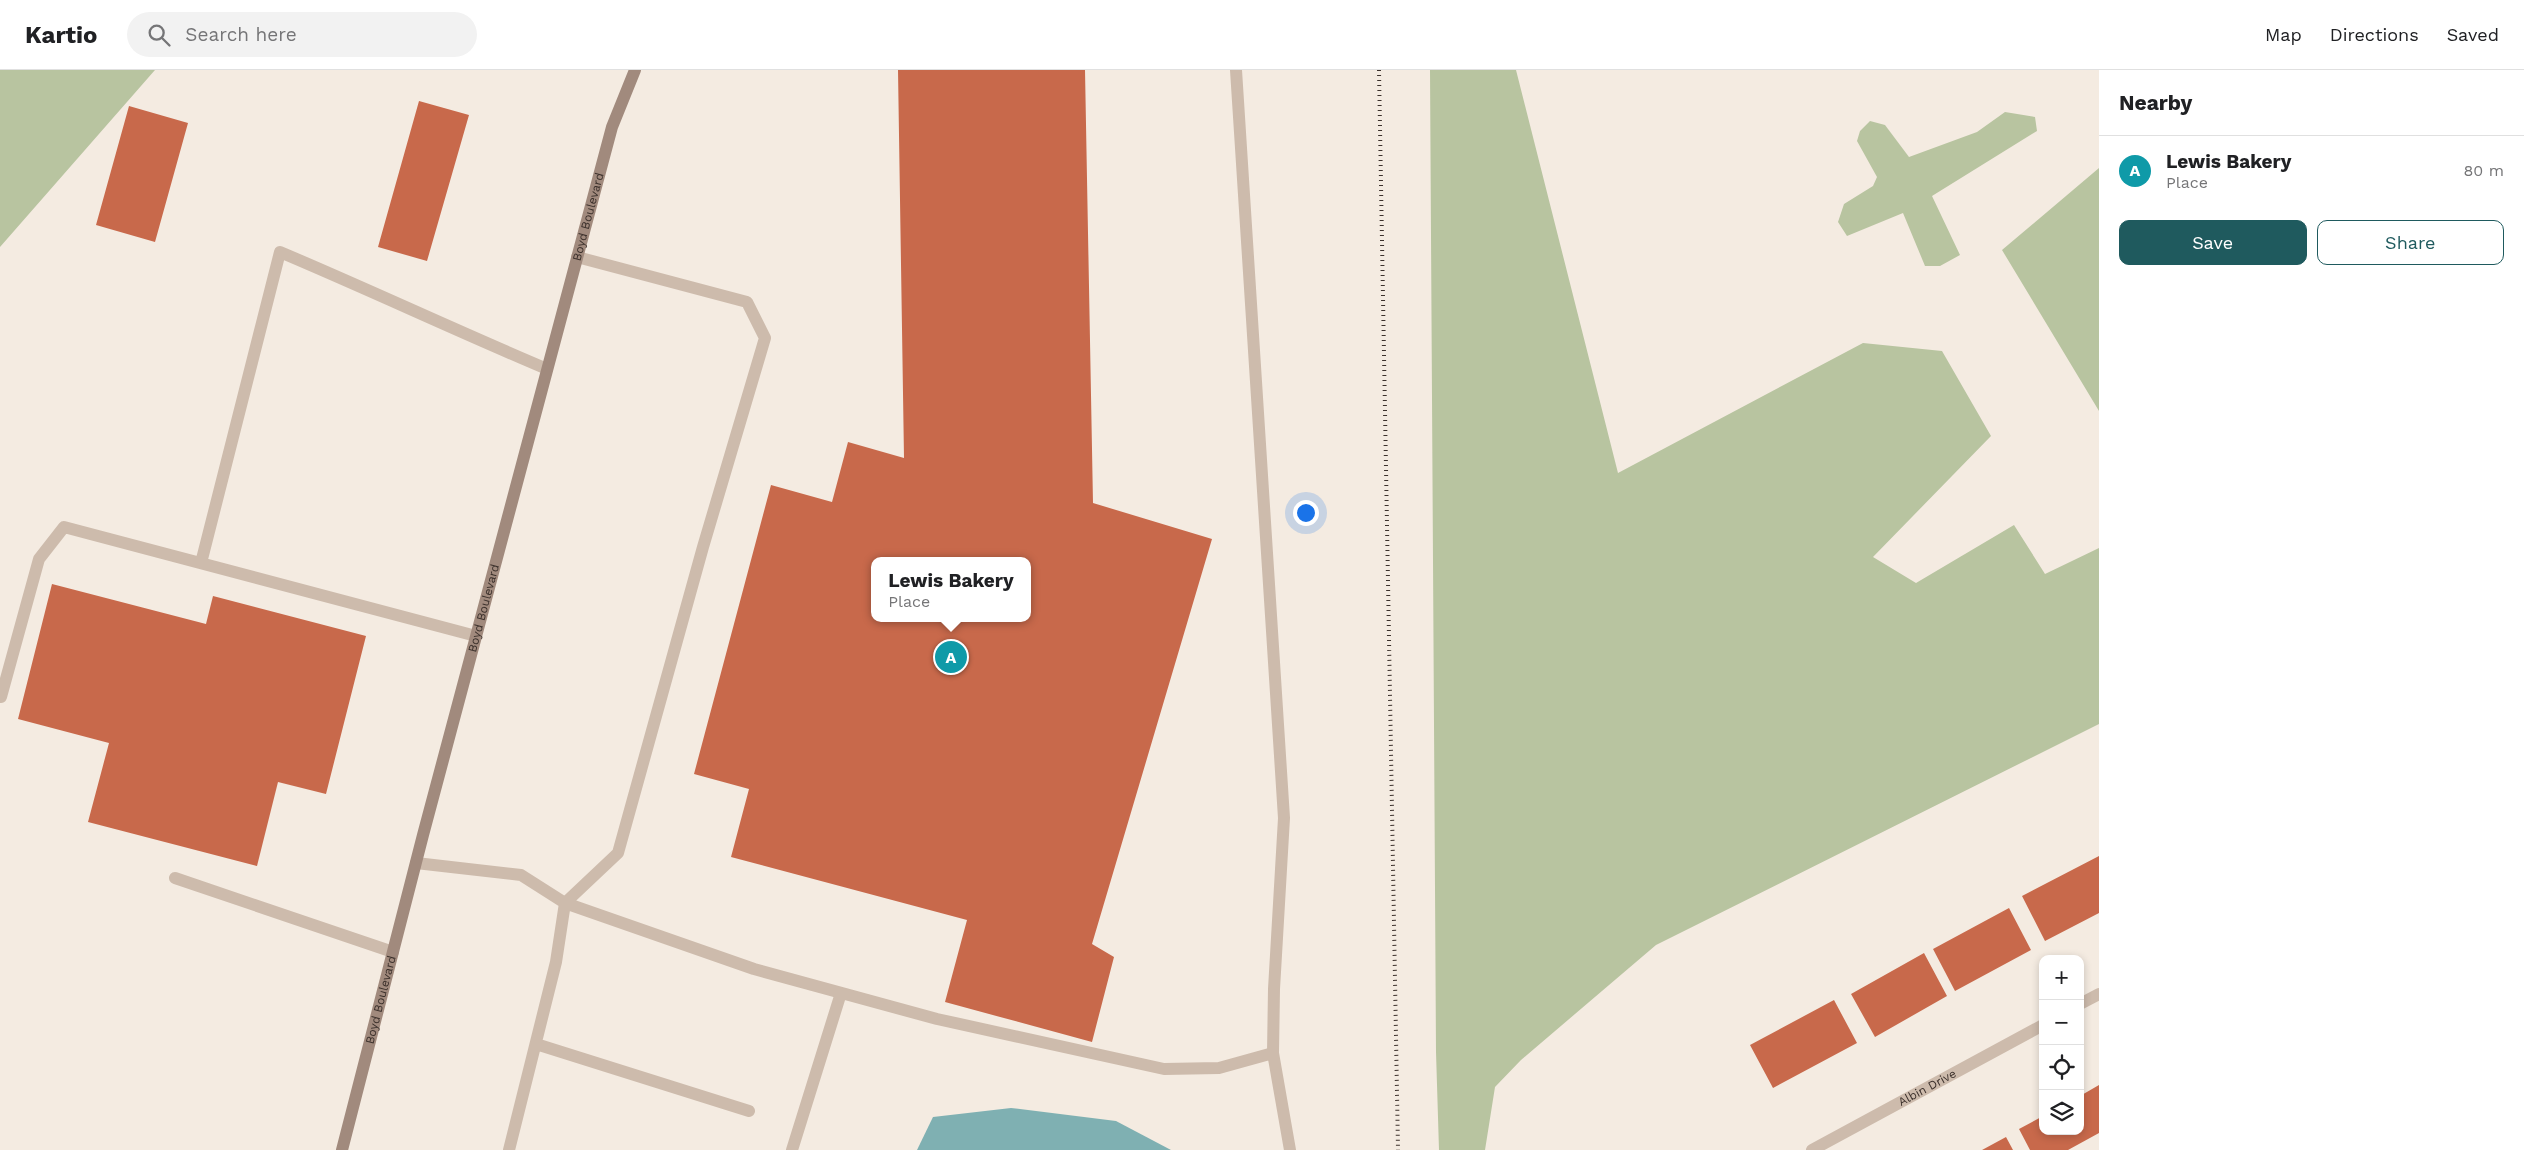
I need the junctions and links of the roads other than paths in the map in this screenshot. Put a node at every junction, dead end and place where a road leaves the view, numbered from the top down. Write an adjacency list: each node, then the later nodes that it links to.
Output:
1 (635, 70): 3 (street, Boyd Boulevard)
2 (1236, 70): 17 (street)
3 (577, 257): 4 (street, Boyd Boulevard); 10 (street)
4 (547, 369): 5 (street); 6 (street, Boyd Boulevard)
5 (201, 563): 6 (street); 7 (street)
6 (476, 636): 8 (street, Boyd Boulevard)
7 (1, 697)
8 (416, 863): 10 (street); 11 (street, Boyd Boulevard)
9 (175, 878): 11 (street)
10 (565, 903): 12 (street); 16 (street)
11 (393, 952): 19 (street, Boyd Boulevard)
12 (842, 993): 17 (street); 21 (street)
13 (2099, 994): 14 (street)
14 (2084, 1002)
15 (2039, 1027): 23 (street, Albin Drive)
16 (536, 1044): 18 (street); 20 (street)
17 (1273, 1053): 22 (street)
18 (748, 1111)
19 (342, 1150)
20 (509, 1150)
21 (792, 1150)
22 (1290, 1150)
23 (1812, 1150)

